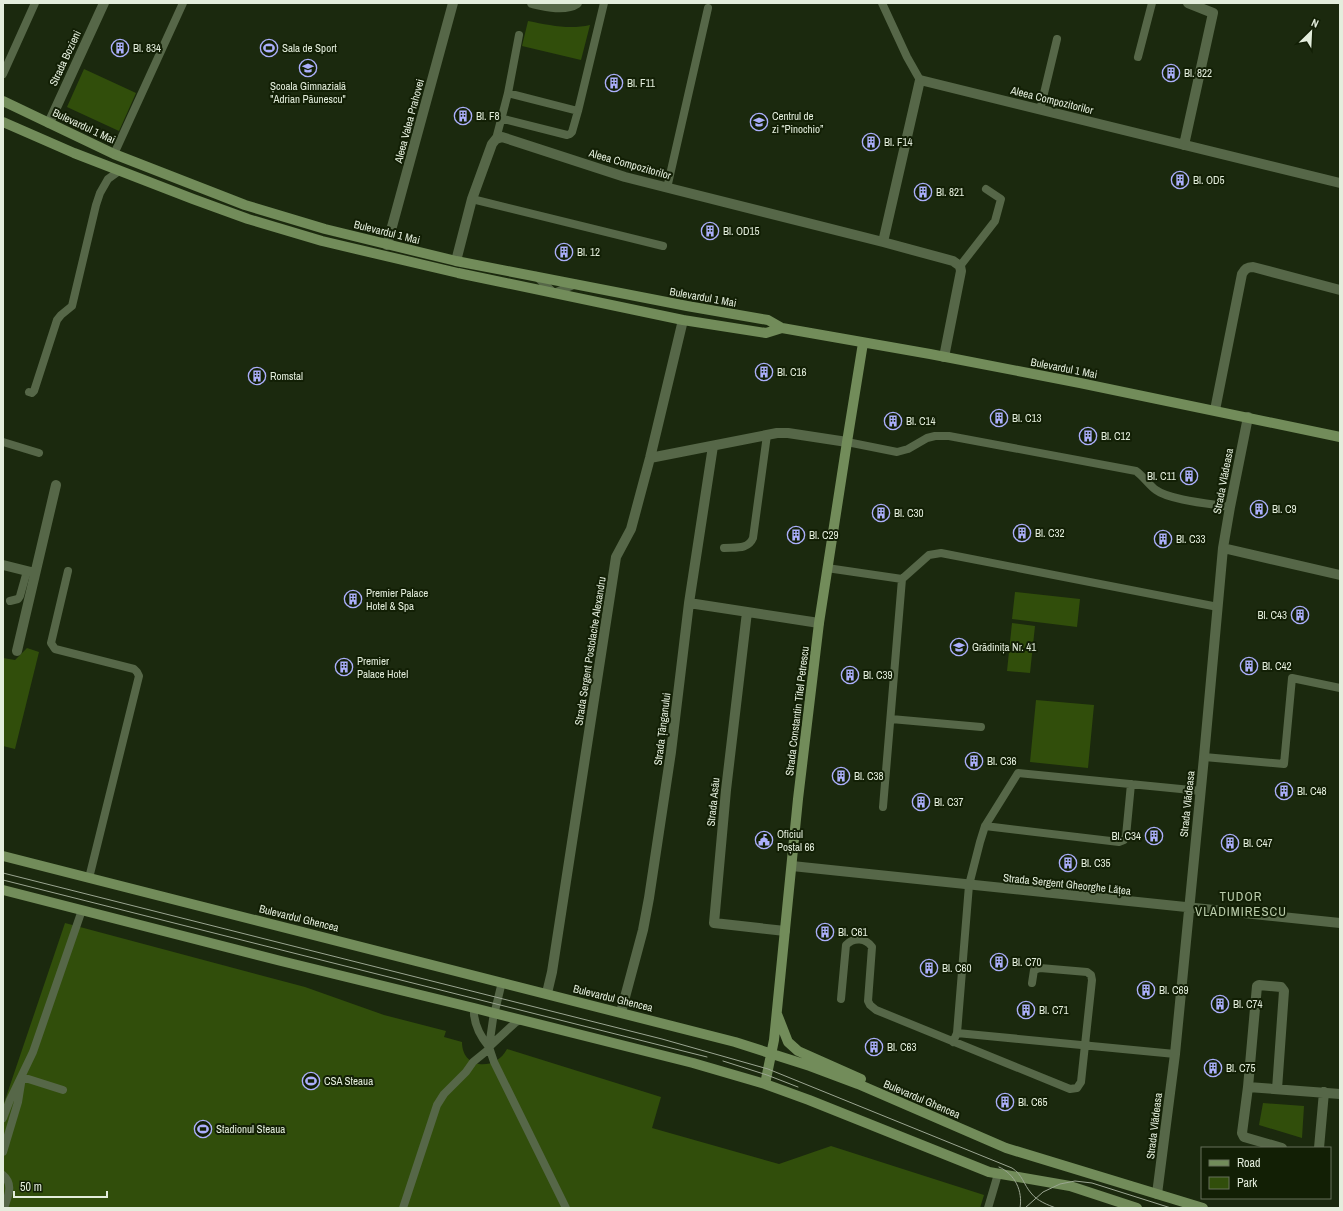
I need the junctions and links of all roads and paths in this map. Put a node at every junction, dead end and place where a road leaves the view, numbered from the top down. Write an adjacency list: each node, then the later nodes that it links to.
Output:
1 (35, 3): 15 (lane)
2 (104, 3): 23 (street, Strada Bozieni)
3 (183, 3): 26 (lane)
4 (453, 3): 33 (street, Aleea Valea Prahovei)
5 (532, 3): 6 (street)
6 (577, 3)
7 (604, 3): 20 (lane)
8 (882, 3): 16 (lane)
9 (1152, 3): 14 (lane)
10 (1188, 3): 25 (street)
11 (708, 8): 29 (lane)
12 (519, 35): 17 (lane)
13 (1057, 38): 19 (lane)
14 (1138, 57)
15 (3, 74)
16 (920, 80): 19 (street, Aleea Compozitorilor); 32 (street)
17 (508, 93): 20 (lane); 21 (lane)
18 (3, 101): 23 (main road, Bulevardul 1 Mai)
19 (1040, 110): 25 (street, Aleea Compozitorilor)
20 (578, 111): 21 (lane)
21 (500, 118): 24 (lane)
22 (3, 122): 27 (main road, Bulevardul 1 Mai)
23 (48, 123): 26 (main road, Bulevardul 1 Mai)
24 (496, 139): 29 (street, Aleea Compozitorilor); 31 (street)
25 (1184, 145): 28 (street, Aleea Compozitorilor)
26 (114, 154): 33 (main road, Bulevardul 1 Mai)
27 (120, 171): 40 (main road, Bulevardul 1 Mai); 45 (lane)
28 (1340, 183)
29 (667, 188): 32 (street, Aleea Compozitorilor)
30 (986, 189): 36 (lane)
31 (472, 199): 34 (lane); 35 (street)
32 (883, 242): 36 (street, Aleea Compozitorilor)
33 (387, 245): 35 (main road, Bulevardul 1 Mai)
34 (663, 246)
35 (456, 261): 37 (main road, Bulevardul 1 Mai)
36 (960, 266): 44 (street)
37 (536, 276): 38 (main road, Bulevardul 1 Mai); 40 (lane)
38 (576, 284): 40 (lane); 42 (main road, Bulevardul 1 Mai)
39 (1340, 290): 46 (street)
40 (554, 293): 41 (main road, Bulevardul 1 Mai)
41 (683, 320): 42 (main road, Bulevardul 1 Mai); 54 (street, Strada Sergent Postolache Alexandru)
42 (782, 328): 43 (main road, Bulevardul 1 Mai)
43 (864, 343): 44 (main road, Bulevardul 1 Mai); 51 (main road, Strada Constantin Titel Petrescu)
44 (944, 357): 46 (main road, Bulevardul 1 Mai)
45 (29, 392)
46 (1215, 410): 47 (main road, Bulevardul 1 Mai)
47 (1248, 418): 49 (main road, Bulevardul 1 Mai); 56 (street, Strada Vlădeasa)
48 (767, 435): 51 (street); 52 (street); 57 (lane)
49 (1340, 437)
50 (3, 442): 53 (lane)
51 (847, 442): 56 (lane); 60 (main road, Strada Constantin Titel Petrescu)
52 (713, 446): 54 (street); 66 (street, Strada Țânganului)
53 (39, 453)
54 (650, 458): 90 (street, Strada Sergent Postolache Alexandru)
55 (56, 485): 62 (street)
56 (1230, 507): 58 (street, Strada Vlădeasa)
57 (724, 548)
58 (1223, 548): 63 (street); 67 (street, Strada Vlădeasa)
59 (3, 565): 62 (street)
60 (827, 568): 64 (lane); 69 (main road, Strada Constantin Titel Petrescu)
61 (68, 571): 81 (lane)
62 (31, 572): 65 (lane); 70 (street)
63 (1340, 575)
64 (902, 580): 67 (lane); 72 (lane)
65 (10, 601)
66 (690, 603): 68 (street); 93 (street, Strada Țânganului)
67 (1218, 607): 74 (street, Strada Vlădeasa)
68 (747, 612): 69 (street); 87 (street, Strada Asău)
69 (819, 623): 80 (main road, Strada Constantin Titel Petrescu)
70 (17, 651)
71 (1340, 688): 74 (lane)
72 (890, 719): 73 (lane); 77 (lane)
73 (981, 727)
74 (1204, 757): 76 (street, Strada Vlădeasa)
75 (1131, 784): 76 (lane); 78 (lane); 78 (lane)
76 (1201, 791): 84 (street, Strada Vlădeasa)
77 (883, 807)
78 (985, 826): 82 (lane)
79 (3, 856): 81 (main road, Bulevardul Ghencea)
80 (792, 866): 82 (street, Strada Sergent Gheorghe Lățea); 87 (main road, Strada Constantin Titel Petrescu)
81 (89, 878): 88 (main road, Bulevardul Ghencea)
82 (969, 885): 84 (street, Strada Sergent Gheorghe Lățea); 97 (lane)
83 (3, 890): 85 (main road)
84 (1189, 908): 86 (street, Strada Sergent Gheorghe Lățea); 102 (street, Strada Vlădeasa)
85 (82, 910): 92 (main road); 103 (lane)
86 (1340, 923)
87 (785, 931): 94 (main road, Strada Constantin Titel Petrescu)
88 (502, 982): 90 (main road, Bulevardul Ghencea); 95 (lane)
89 (1032, 983): 99 (lane)
90 (547, 993): 93 (main road, Bulevardul Ghencea)
91 (841, 999): 98 (lane)
92 (474, 1008): 95 (main road); 100 (lane)
93 (621, 1012): 101 (main road, Bulevardul Ghencea)
94 (777, 1012): 101 (main road, Strada Constantin Titel Petrescu); 110 (main road)
95 (494, 1013): 96 (main road); 100 (lane)
96 (521, 1020): 100 (lane); 104 (main road)
97 (957, 1033): 98 (lane); 99 (lane)
98 (954, 1042): 99 (lane)
99 (1085, 1046): 102 (lane)
100 (489, 1048): 119 (lane); 120 (lane)
101 (772, 1053): 104 (main road, Strada Constantin Titel Petrescu); 110 (main road, Bulevardul Ghencea)
102 (1175, 1054): 117 (street, Strada Vlădeasa)
103 (22, 1077): 107 (lane); 111 (lane); 114 (lane)
104 (765, 1084): 115 (main road)
105 (1248, 1087): 106 (street); 106 (street); 112 (street)
106 (1277, 1089): 108 (street)
107 (63, 1090)
108 (1324, 1092): 109 (street); 113 (street)
109 (1340, 1094)
110 (893, 1100): 117 (main road, Bulevardul Ghencea)
111 (3, 1118)
112 (1278, 1147)
113 (1319, 1147)
114 (3, 1152)
115 (998, 1174): 121 (lane); 122 (main road)
116 (3, 1175): 118 (lane)
117 (1157, 1194): 123 (main road, Bulevardul Ghencea)
118 (4, 1208)
119 (403, 1208)
120 (566, 1208)
121 (988, 1208)
122 (1137, 1208)
123 (1203, 1208)

